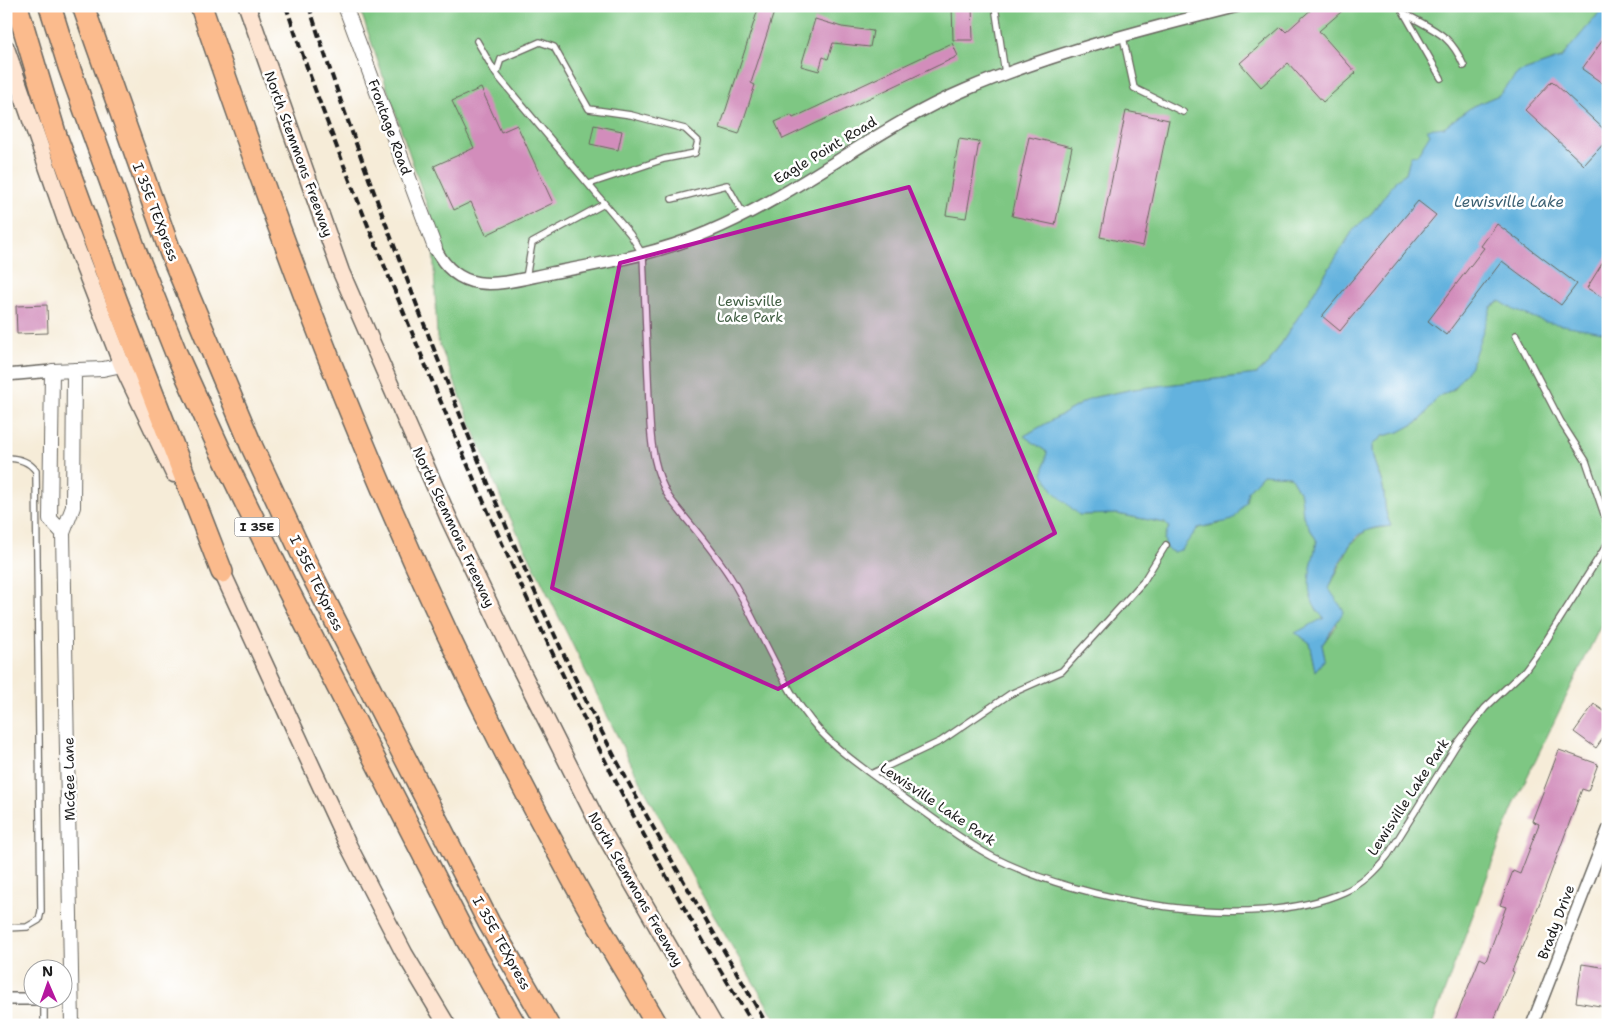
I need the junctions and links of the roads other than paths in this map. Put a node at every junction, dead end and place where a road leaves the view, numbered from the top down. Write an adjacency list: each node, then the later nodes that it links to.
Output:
1 (18, 6): 36 (highway)
2 (50, 6): 49 (highway, I 35E)
3 (83, 6): 50 (highway, I 35E TEXpress)
4 (201, 6): 51 (highway)
5 (247, 6): 52 (main road, North Stemmons Freeway)
6 (345, 6): 23 (street, Frontage Road)
7 (995, 6): 16 (lane)
8 (1238, 6): 11 (street, Eagle Point Road)
9 (1400, 6): 10 (lane)
10 (1404, 13): 14 (lane); 17 (lane)
11 (1123, 37): 16 (street, Eagle Point Road); 18 (lane)
12 (477, 41): 15 (lane, Lewisville Lake Park)
13 (6, 48): 27 (main road)
14 (1464, 66)
15 (496, 74): 19 (lane, Lewisville Lake Park); 19 (lane)
16 (1005, 74): 22 (street, Eagle Point Road)
17 (1441, 78)
18 (1183, 112)
19 (589, 184): 21 (lane, Lewisville Lake Park)
20 (672, 199): 22 (lane)
21 (604, 204): 24 (lane, Lewisville Lake Park); 25 (lane)
22 (744, 215): 24 (street, Eagle Point Road)
23 (435, 248): 25 (street, Eagle Point Road)
24 (643, 255): 25 (street, Eagle Point Road); 37 (lane, Lewisville Lake Park)
25 (526, 278)
26 (1516, 335): 32 (lane)
27 (122, 365): 28 (street); 36 (main road)
28 (74, 370): 29 (street); 33 (street, McGee Lane)
29 (52, 371): 30 (street); 33 (street, McGee Lane)
30 (6, 375)
31 (6, 458): 39 (lane)
32 (1608, 526)
33 (62, 533): 40 (street, McGee Lane)
34 (1608, 543): 37 (lane, Lewisville Lake Park)
35 (1166, 545): 37 (lane)
36 (222, 572): 48 (main road)
37 (871, 774)
38 (1608, 830): 45 (street, Brady Drive)
39 (6, 928)
40 (71, 958)
41 (6, 999): 42 (street)
42 (22, 999)
43 (44, 1008): 46 (lane)
44 (72, 1008): 47 (street, McGee Lane)
45 (1535, 1024)
46 (44, 1025)
47 (72, 1025)
48 (447, 1025)
49 (515, 1025)
50 (548, 1025)
51 (657, 1025)
52 (714, 1025)

